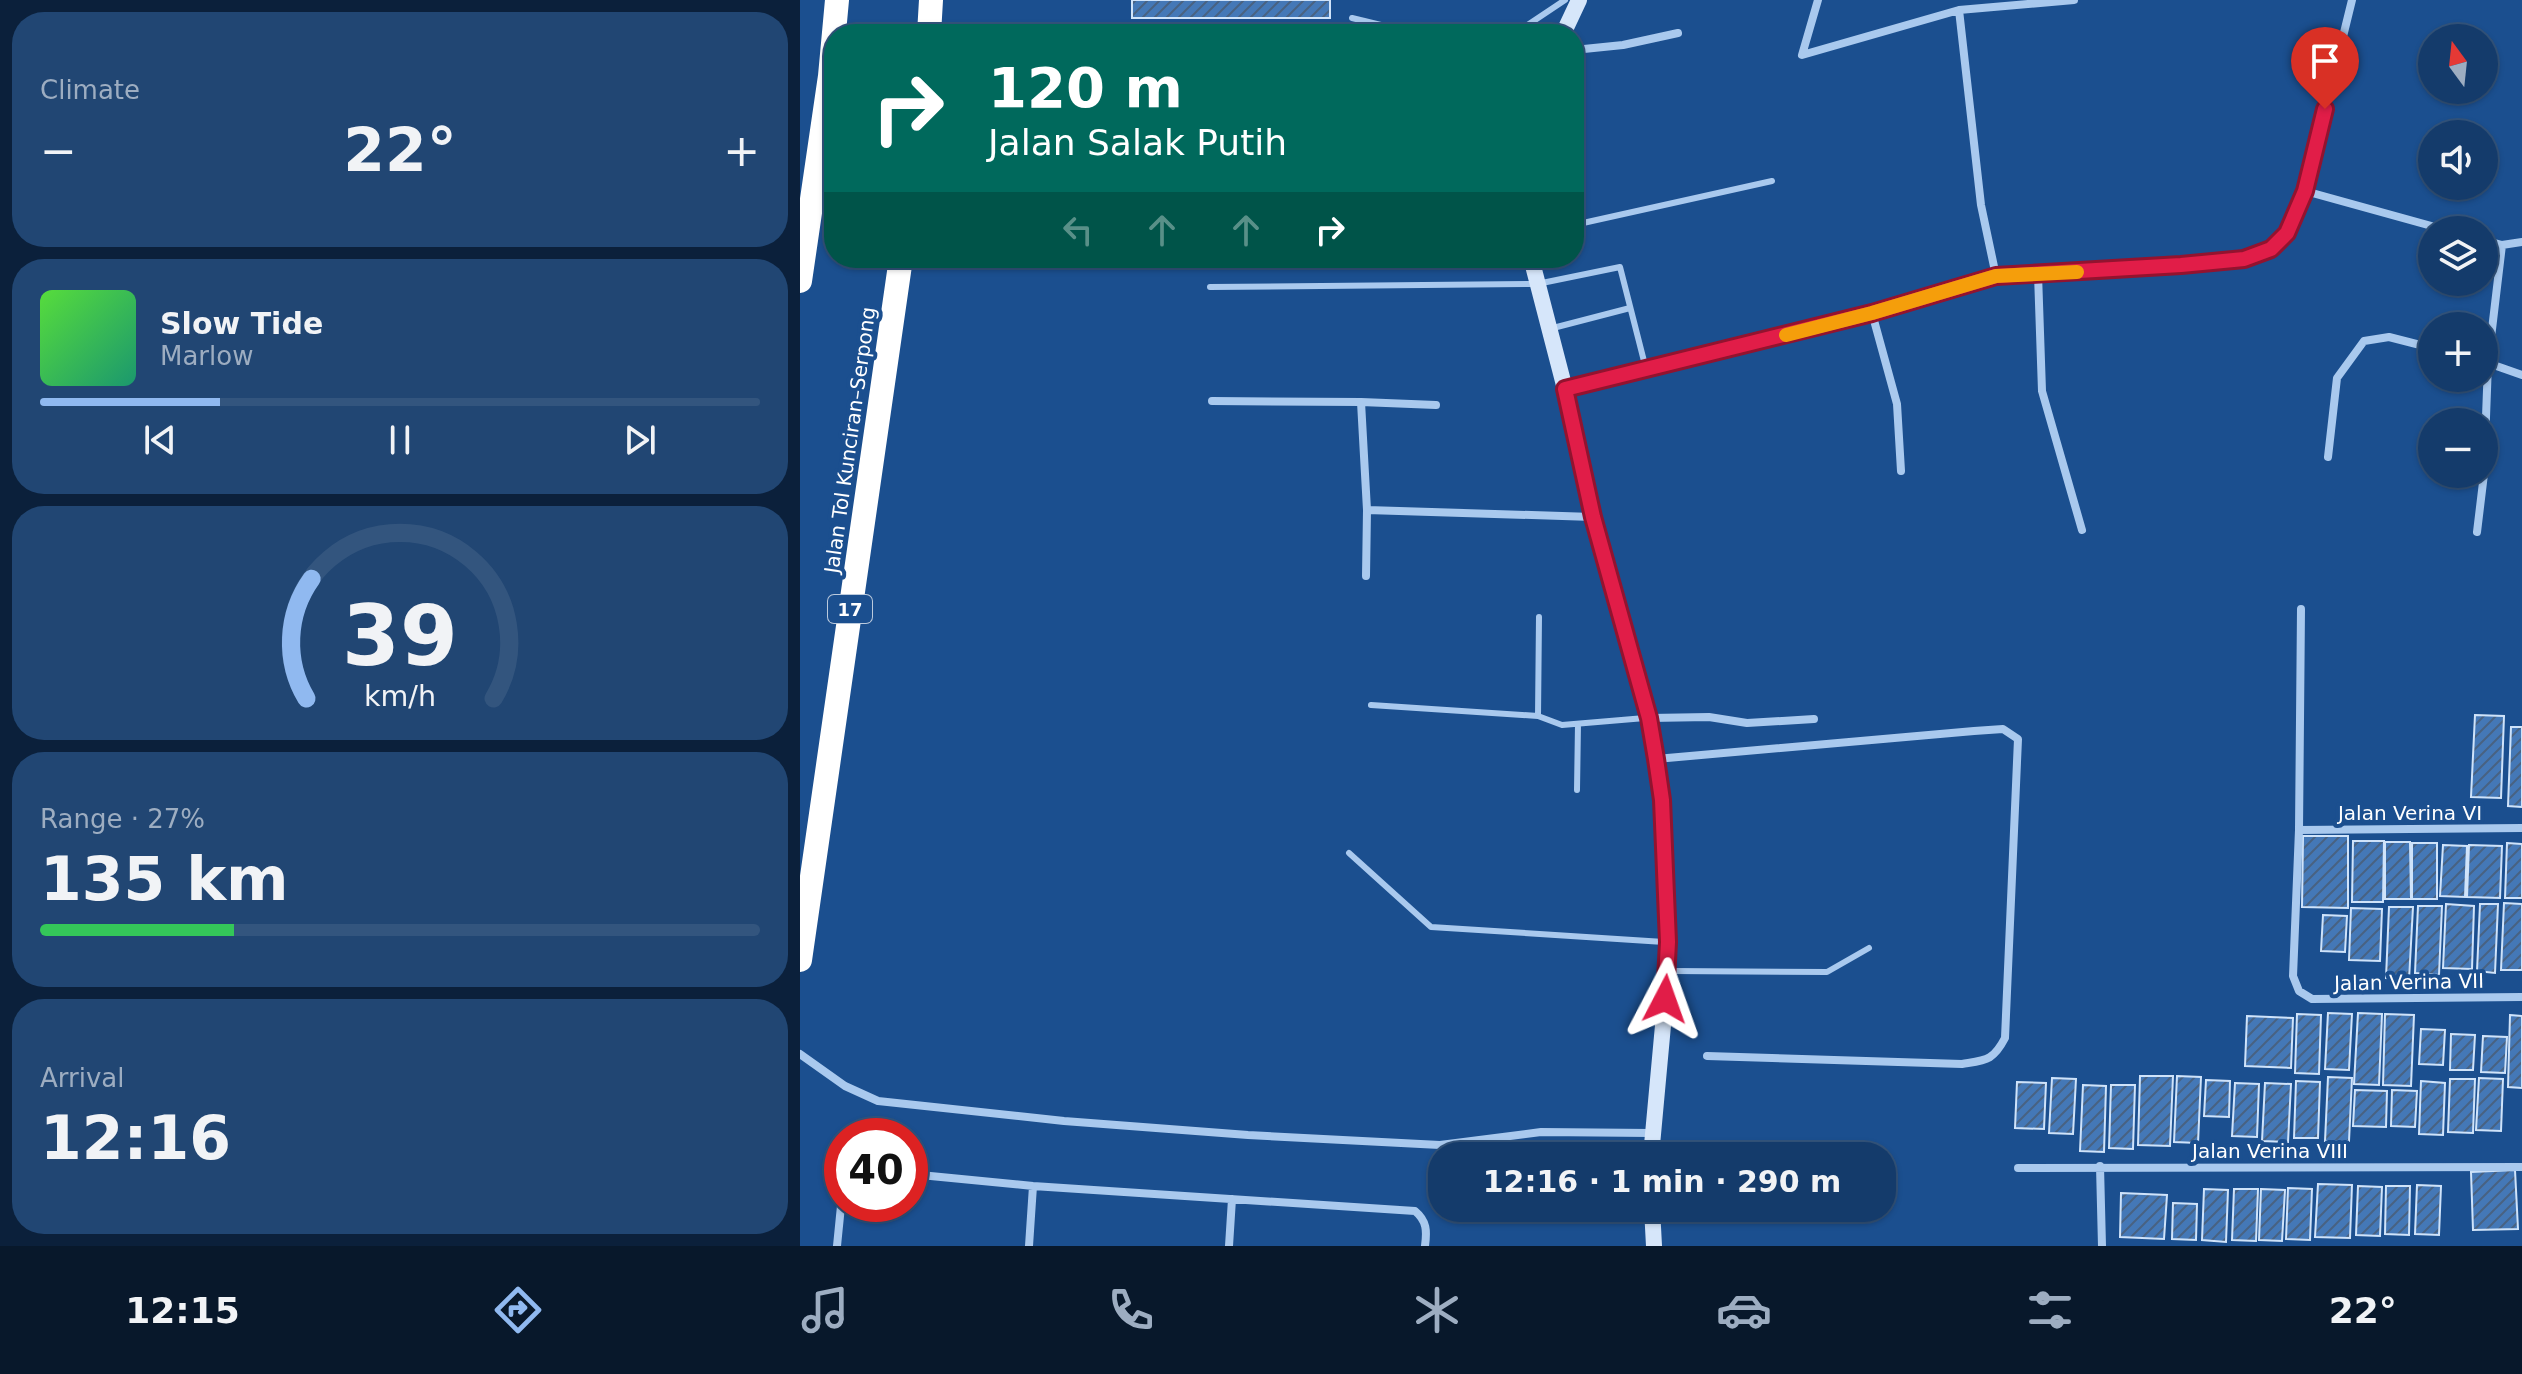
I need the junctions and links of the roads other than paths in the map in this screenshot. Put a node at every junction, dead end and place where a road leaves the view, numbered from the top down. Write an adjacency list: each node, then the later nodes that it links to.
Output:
1 (837, 0): 10 (highway)
2 (931, 0): 11 (highway)
3 (1565, 0): 13 (lane)
4 (1579, 0): 14 (street)
5 (1818, 0): 8 (street)
6 (2074, 0): 8 (street)
7 (2352, 0): 19 (street)
8 (1959, 10): 28 (street)
9 (1352, 18): 12 (lane)
10 (835, 24)
11 (930, 24)
12 (1377, 24)
13 (1529, 24)
14 (1568, 24)
15 (1678, 33): 16 (street)
16 (1584, 49)
17 (824, 117): 29 (highway)
18 (1772, 181): 21 (lane)
19 (2305, 191): 20 (street); 27 (street)
20 (2418, 222)
21 (1584, 223)
22 (2522, 242): 24 (street)
23 (2498, 244): 24 (street)
24 (2502, 245): 33 (street)
25 (900, 268): 66 (highway, Jalan Tol Kunciran–Serpong / 17)
26 (1533, 268): 30 (street)
27 (2038, 274): 28 (street); 49 (street)
28 (1996, 276): 34 (street)
29 (800, 281)
30 (1537, 284): 31 (lane); 32 (lane); 35 (street)
31 (1210, 287)
32 (1630, 308): 35 (lane); 38 (lane)
33 (2493, 312)
34 (1872, 313): 38 (street); 45 (street)
35 (1549, 329): 40 (street)
36 (2418, 344): 44 (street)
37 (2498, 366): 39 (street)
38 (1646, 369): 40 (street)
39 (2522, 375)
40 (1565, 389): 48 (street)
41 (1212, 401): 42 (street)
42 (1361, 402): 43 (street); 47 (street)
43 (1436, 405)
44 (2328, 457)
45 (1901, 471)
46 (2482, 488): 50 (street)
47 (1367, 510): 48 (street); 51 (street)
48 (1593, 517): 56 (street)
49 (2082, 530)
50 (2477, 532)
51 (1366, 576)
52 (2301, 609): 62 (street)
53 (1539, 617): 55 (lane)
54 (1371, 705): 55 (lane)
55 (1538, 716): 58 (lane)
56 (1649, 718): 57 (street); 58 (lane); 59 (street)
57 (1814, 719)
58 (1578, 724): 60 (lane)
59 (1656, 759): 64 (street); 70 (street)
60 (1577, 790)
61 (2522, 828): 62 (street, Jalan Verina VI)
62 (2299, 830): 68 (street, Jalan Verina VII)
63 (1349, 853): 64 (lane)
64 (1668, 942): 67 (street)
65 (1869, 948): 67 (lane)
66 (800, 960)
67 (1668, 971): 71 (street)
68 (2522, 997)
69 (800, 1054): 74 (street)
70 (1707, 1056)
71 (1651, 1133): 72 (street); 73 (street)
72 (1463, 1142)
73 (1651, 1142)
74 (1428, 1144)
75 (2100, 1166): 76 (street, Jalan Verina VIII); 77 (street, Jalan Verina VIII); 88 (street)
76 (2522, 1167)
77 (2018, 1168)
78 (928, 1176): 79 (street)
79 (1033, 1186): 80 (street); 84 (street)
80 (1232, 1199): 85 (street); 86 (street)
81 (839, 1222): 83 (street)
82 (1653, 1222): 87 (street)
83 (837, 1246)
84 (1029, 1246)
85 (1229, 1246)
86 (1425, 1246)
87 (1654, 1246)
88 (2102, 1246)

